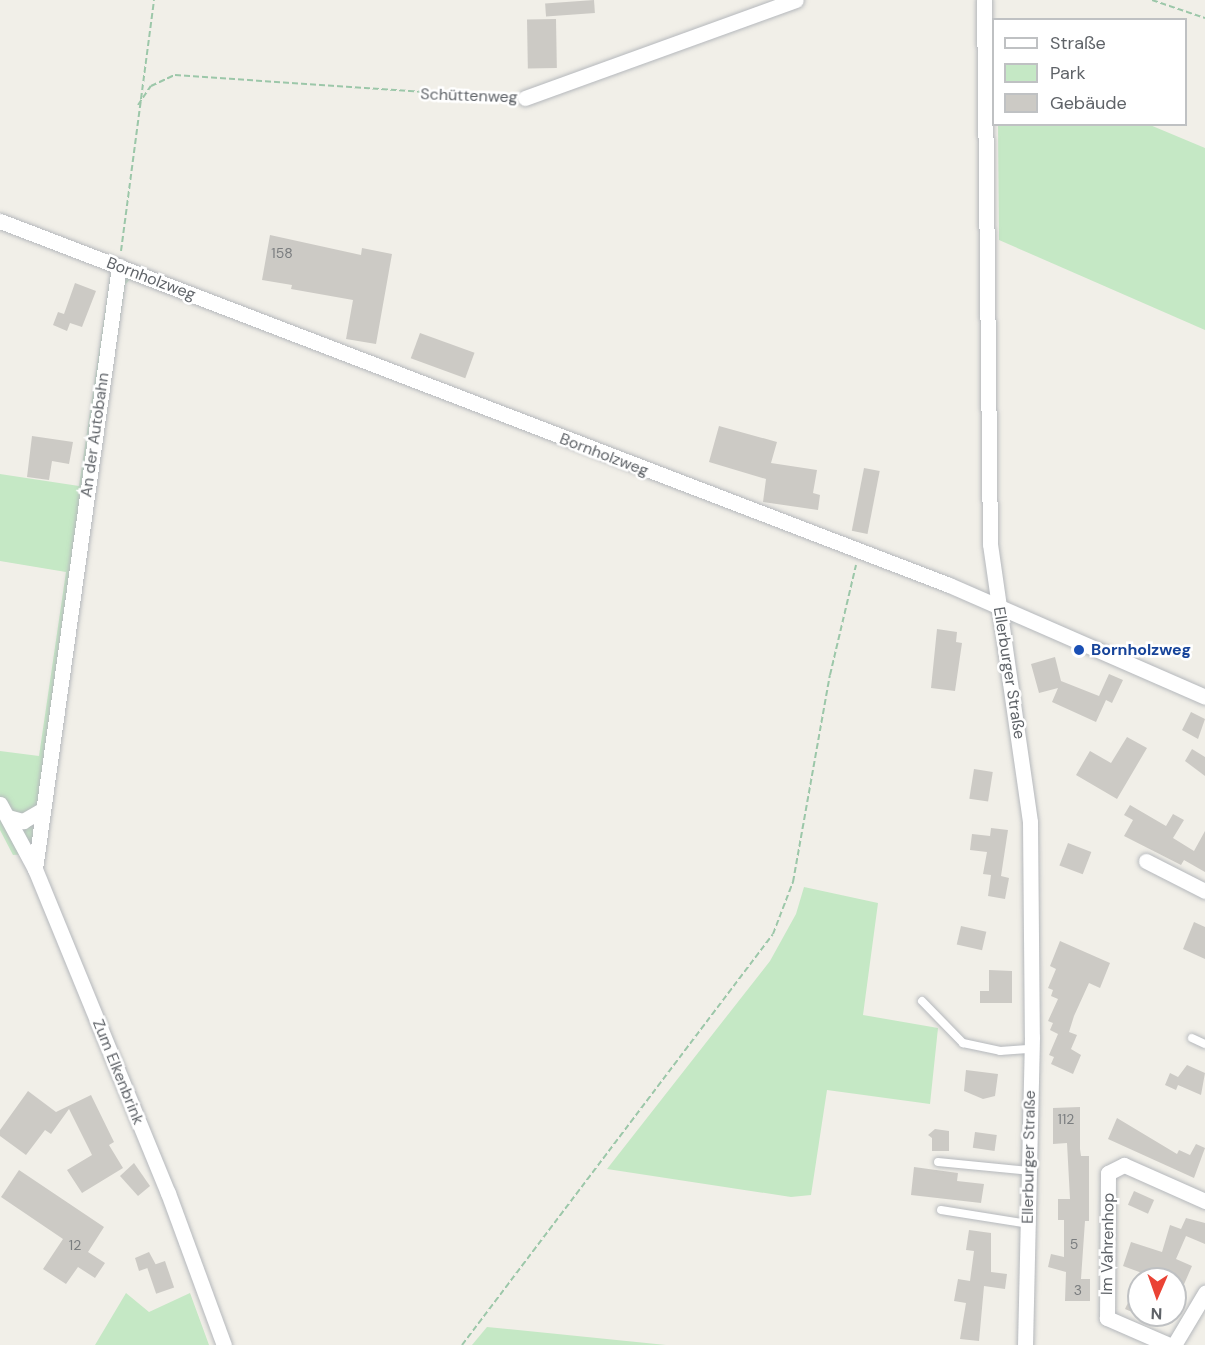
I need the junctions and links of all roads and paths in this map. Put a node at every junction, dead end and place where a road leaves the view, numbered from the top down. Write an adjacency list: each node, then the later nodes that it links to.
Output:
1 (154, 0): 7 (path)
2 (796, 0): 6 (street, Schüttenweg)
3 (984, 0): 11 (street, Ellerburger Straße)
4 (1152, 0): 5 (path)
5 (1205, 18)
6 (525, 98): 7 (path, Schüttenweg)
7 (138, 105): 9 (path)
8 (0, 221): 9 (street, Bornholzweg)
9 (119, 266): 10 (street, Bornholzweg); 14 (street, An der Autobahn)
10 (860, 551): 11 (street, Bornholzweg); 29 (path)
11 (998, 605): 12 (street, Bornholzweg); 21 (street, Ellerburger Straße)
12 (1205, 697)
13 (4, 810): 14 (street); 16 (street, Zum Elkenbrink)
14 (42, 810): 16 (street, An der Autobahn)
15 (1146, 861): 17 (street)
16 (35, 869): 28 (street, Zum Elkenbrink)
17 (1205, 891)
18 (922, 1001): 21 (lane)
19 (1192, 1038): 20 (lane)
20 (1205, 1044)
21 (1031, 1049): 23 (street, Ellerburger Straße)
22 (938, 1161): 23 (lane)
23 (1029, 1171): 26 (street, Ellerburger Straße)
24 (1205, 1201): 31 (street, Im Vahrenhop)
25 (941, 1210): 26 (lane)
26 (1028, 1224): 30 (street, Ellerburger Straße)
27 (1205, 1293): 32 (street)
28 (224, 1345)
29 (462, 1345)
30 (1025, 1345)
31 (1169, 1345)
32 (1174, 1345)

